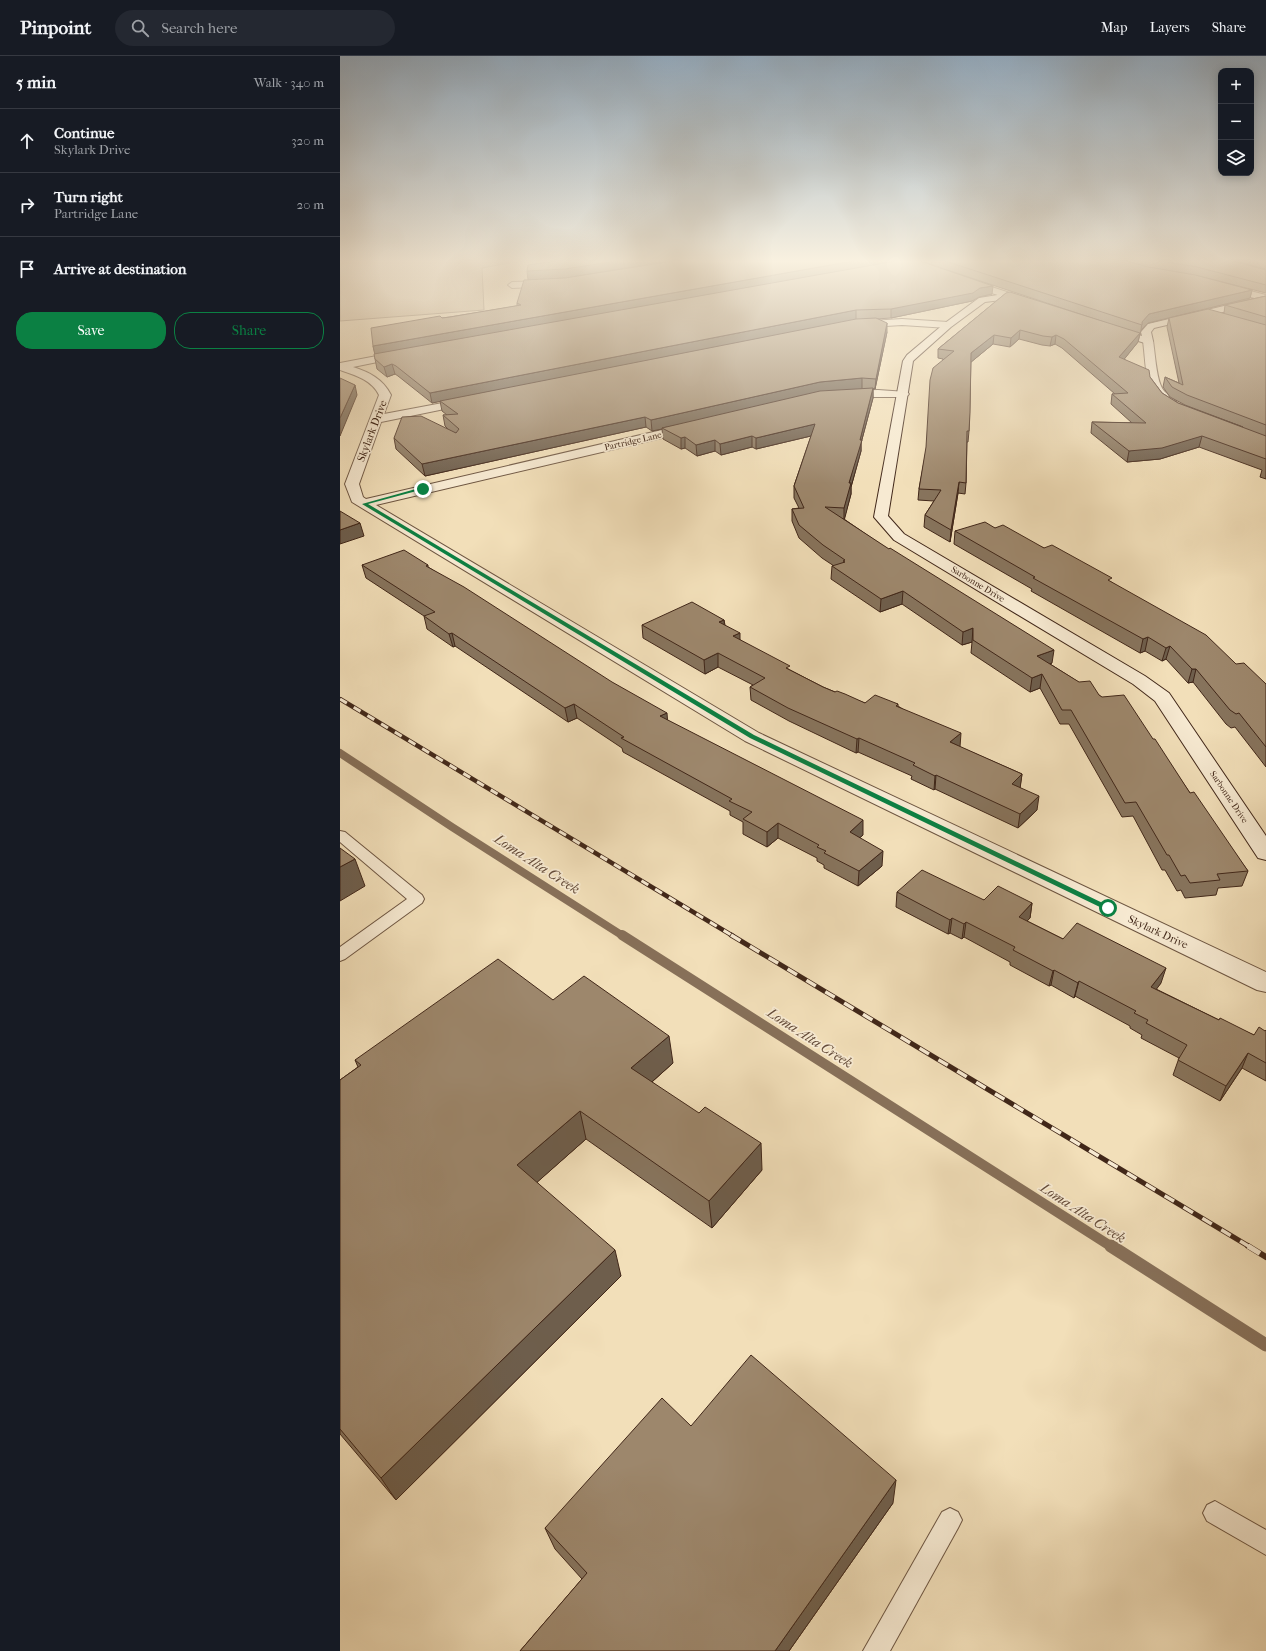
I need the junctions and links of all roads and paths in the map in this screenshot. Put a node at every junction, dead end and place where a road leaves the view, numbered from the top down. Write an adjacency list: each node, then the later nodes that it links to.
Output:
1 (937, 334): 7 (street, Sarbonne Drive)
2 (1128, 334): 4 (street)
3 (1147, 334): 4 (street)
4 (1148, 341): 10 (street)
5 (416, 352): 6 (street)
6 (340, 366): 11 (street, Skylark Drive)
7 (903, 394): 8 (street); 15 (street, Sarbonne Drive)
8 (832, 395)
9 (477, 399): 11 (street)
10 (1180, 409)
11 (376, 419): 13 (street, Skylark Drive)
12 (704, 424): 13 (street, Partridge Lane)
13 (364, 504): 17 (street, Skylark Drive)
14 (340, 835): 16 (lane)
15 (1266, 853)
16 (340, 955)
17 (1266, 983)
18 (1215, 1513): 20 (lane)
19 (950, 1520): 21 (lane)
20 (1266, 1543)
21 (876, 1651)

